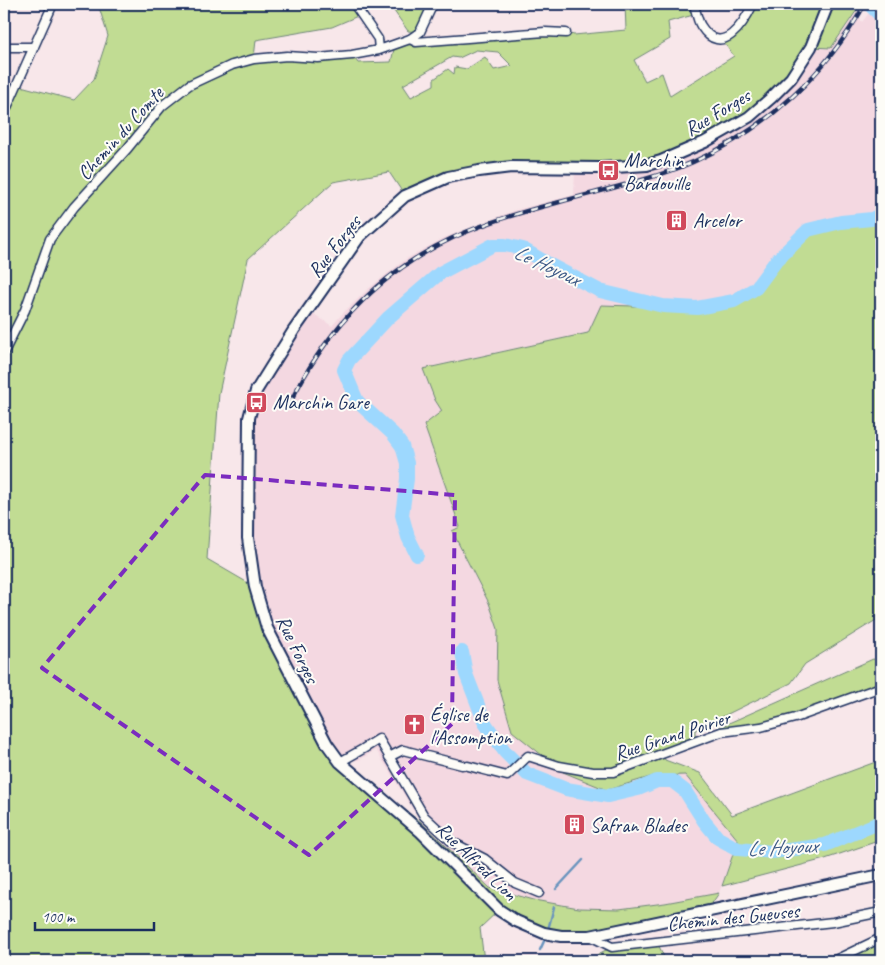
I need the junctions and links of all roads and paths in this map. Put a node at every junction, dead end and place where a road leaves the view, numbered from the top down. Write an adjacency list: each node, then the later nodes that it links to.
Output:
1 (53, 4): 10 (street)
2 (354, 4): 11 (street)
3 (433, 4): 8 (street)
4 (694, 4): 5 (street)
5 (753, 4)
6 (828, 4): 16 (main road, Rue Forges)
7 (566, 33): 8 (street)
8 (410, 40): 11 (street, Chemin du Comte)
9 (4, 47): 10 (street)
10 (34, 47): 12 (street)
11 (379, 50): 13 (street, Chemin du Comte)
12 (4, 114)
13 (4, 352)
14 (881, 687): 15 (street, Rue Grand Poirier)
15 (389, 757): 16 (street, Rue Alfred Lion); 18 (street, Rue Alfred Lion)
16 (340, 762): 20 (main road, Rue Alfred Lion)
17 (881, 875): 20 (main road, Rue Alfred Lion)
18 (539, 893)
19 (881, 912): 20 (street, Chemin des Gueuses)
20 (590, 936)
21 (881, 938): 22 (street)
22 (833, 961)

